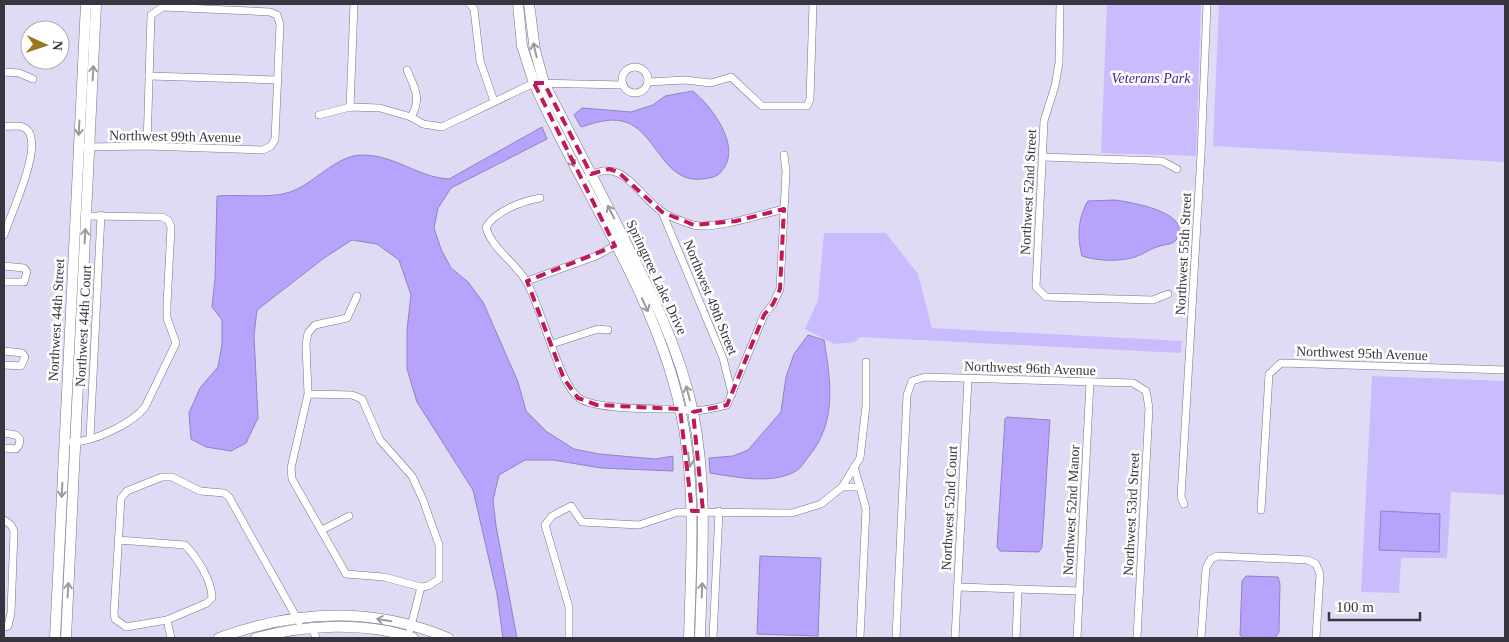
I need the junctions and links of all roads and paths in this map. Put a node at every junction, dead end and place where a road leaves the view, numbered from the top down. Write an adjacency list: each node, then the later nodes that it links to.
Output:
1 (86, 4): 24 (street, Northwest 44th Street, one-way to 24)
2 (96, 4): 25 (street, Northwest 44th Street, one-way to 2)
3 (354, 4): 19 (street)
4 (470, 4): 18 (street)
5 (518, 4): 16 (street)
6 (529, 4): 16 (street, Springtree Lake Drive, one-way to 6)
7 (813, 4): 15 (street)
8 (1060, 4): 27 (street, Northwest 52nd Street)
9 (1207, 4): 65 (street, Northwest 55th Street)
10 (407, 70): 21 (street)
11 (4, 72): 13 (street)
12 (150, 76): 14 (street); 14 (street); 23 (street)
13 (33, 79)
14 (277, 80): 23 (street, Northwest 99th Avenue)
15 (648, 82): 17 (street); 17 (street)
16 (539, 83): 17 (street); 18 (street); 29 (street, Springtree Lake Drive); 30 (street, Springtree Lake Drive, one-way to 30)
17 (623, 85)
18 (494, 101): 21 (street)
19 (350, 107): 20 (street); 21 (street)
20 (319, 115)
21 (410, 117)
22 (4, 126): 36 (street)
23 (148, 146): 25 (street, Northwest 99th Avenue)
24 (79, 147): 25 (street, Northwest 99th Avenue); 59 (street, Northwest 44th Street)
25 (90, 148): 34 (street, Northwest 44th Street)
26 (784, 154): 32 (street)
27 (1042, 157): 28 (street); 42 (street, Northwest 52nd Street)
28 (1177, 169)
29 (591, 174): 30 (street); 33 (street); 37 (street, Springtree Lake Drive, one-way to 29)
30 (582, 180): 38 (street, Springtree Lake Drive)
31 (540, 198): 40 (street)
32 (784, 209): 33 (street); 54 (street)
33 (662, 212): 54 (street, Northwest 49th Street)
34 (86, 216): 35 (street); 60 (street, Northwest 44th Street, one-way to 34)
35 (101, 216): 58 (street, Northwest 44th Court); 58 (street)
36 (4, 235)
37 (625, 241): 38 (street); 56 (street, Springtree Lake Drive, one-way to 37)
38 (615, 246): 40 (street); 55 (street, Springtree Lake Drive, one-way to 55)
39 (4, 266): 41 (street)
40 (527, 281): 45 (street)
41 (4, 282)
42 (1168, 294)
43 (357, 296): 53 (street)
44 (608, 330): 45 (street)
45 (552, 344): 55 (street)
46 (4, 351): 48 (street)
47 (866, 362): 62 (street)
48 (4, 365)
49 (1505, 370): 66 (street, Northwest 95th Avenue)
50 (968, 379): 51 (street, Northwest 96th Avenue); 75 (street, Northwest 52nd Court); 96 (street, Northwest 96th Avenue)
51 (1090, 382): 52 (street, Northwest 96th Avenue); 77 (street, Northwest 52nd Manor)
52 (1146, 391): 100 (street, Northwest 53rd Street)
53 (308, 394): 72 (street); 74 (street)
54 (732, 394): 56 (street)
55 (680, 409): 56 (street); 67 (street, Springtree Lake Drive, one-way to 67)
56 (693, 412): 68 (street, Springtree Lake Drive)
57 (4, 433): 61 (street)
58 (90, 437): 60 (street)
59 (64, 441): 60 (street); 83 (street, Northwest 44th Street, one-way to 83)
60 (75, 442): 84 (street, Northwest 44th Street, one-way to 60)
61 (4, 448)
62 (854, 467): 63 (street); 64 (street)
63 (842, 487): 64 (street); 69 (street)
64 (860, 487): 95 (street)
65 (1184, 504)
66 (1260, 510)
67 (692, 511): 68 (street); 91 (street); 92 (street, Springtree Lake Drive)
68 (703, 511): 69 (street); 93 (street, Springtree Lake Drive, one-way to 68)
69 (719, 511): 94 (street)
70 (349, 516): 72 (street)
71 (4, 520): 81 (street)
72 (322, 530): 74 (street)
73 (118, 540): 78 (street); 79 (street); 79 (street)
74 (421, 587): 80 (street)
75 (958, 587): 76 (street); 97 (street, Northwest 52nd Court)
76 (1018, 590): 77 (street); 98 (street)
77 (1080, 591): 99 (street, Northwest 52nd Manor)
78 (296, 616): 80 (street, one-way to 78); 82 (street); 86 (street)
79 (167, 620): 85 (street)
80 (411, 625): 89 (street); 90 (street)
81 (6, 626)
82 (307, 627): 87 (street); 88 (street); 89 (street)
83 (54, 638)
84 (66, 638)
85 (171, 638)
86 (219, 638)
87 (256, 638)
88 (316, 638)
89 (409, 638)
90 (448, 638)
91 (569, 638)
92 (689, 638)
93 (700, 638)
94 (713, 638)
95 (860, 638)
96 (896, 638)
97 (955, 638)
98 (1016, 638)
99 (1077, 638)
100 (1137, 638)
101 (1202, 638): 102 (street)
102 (1316, 638)

